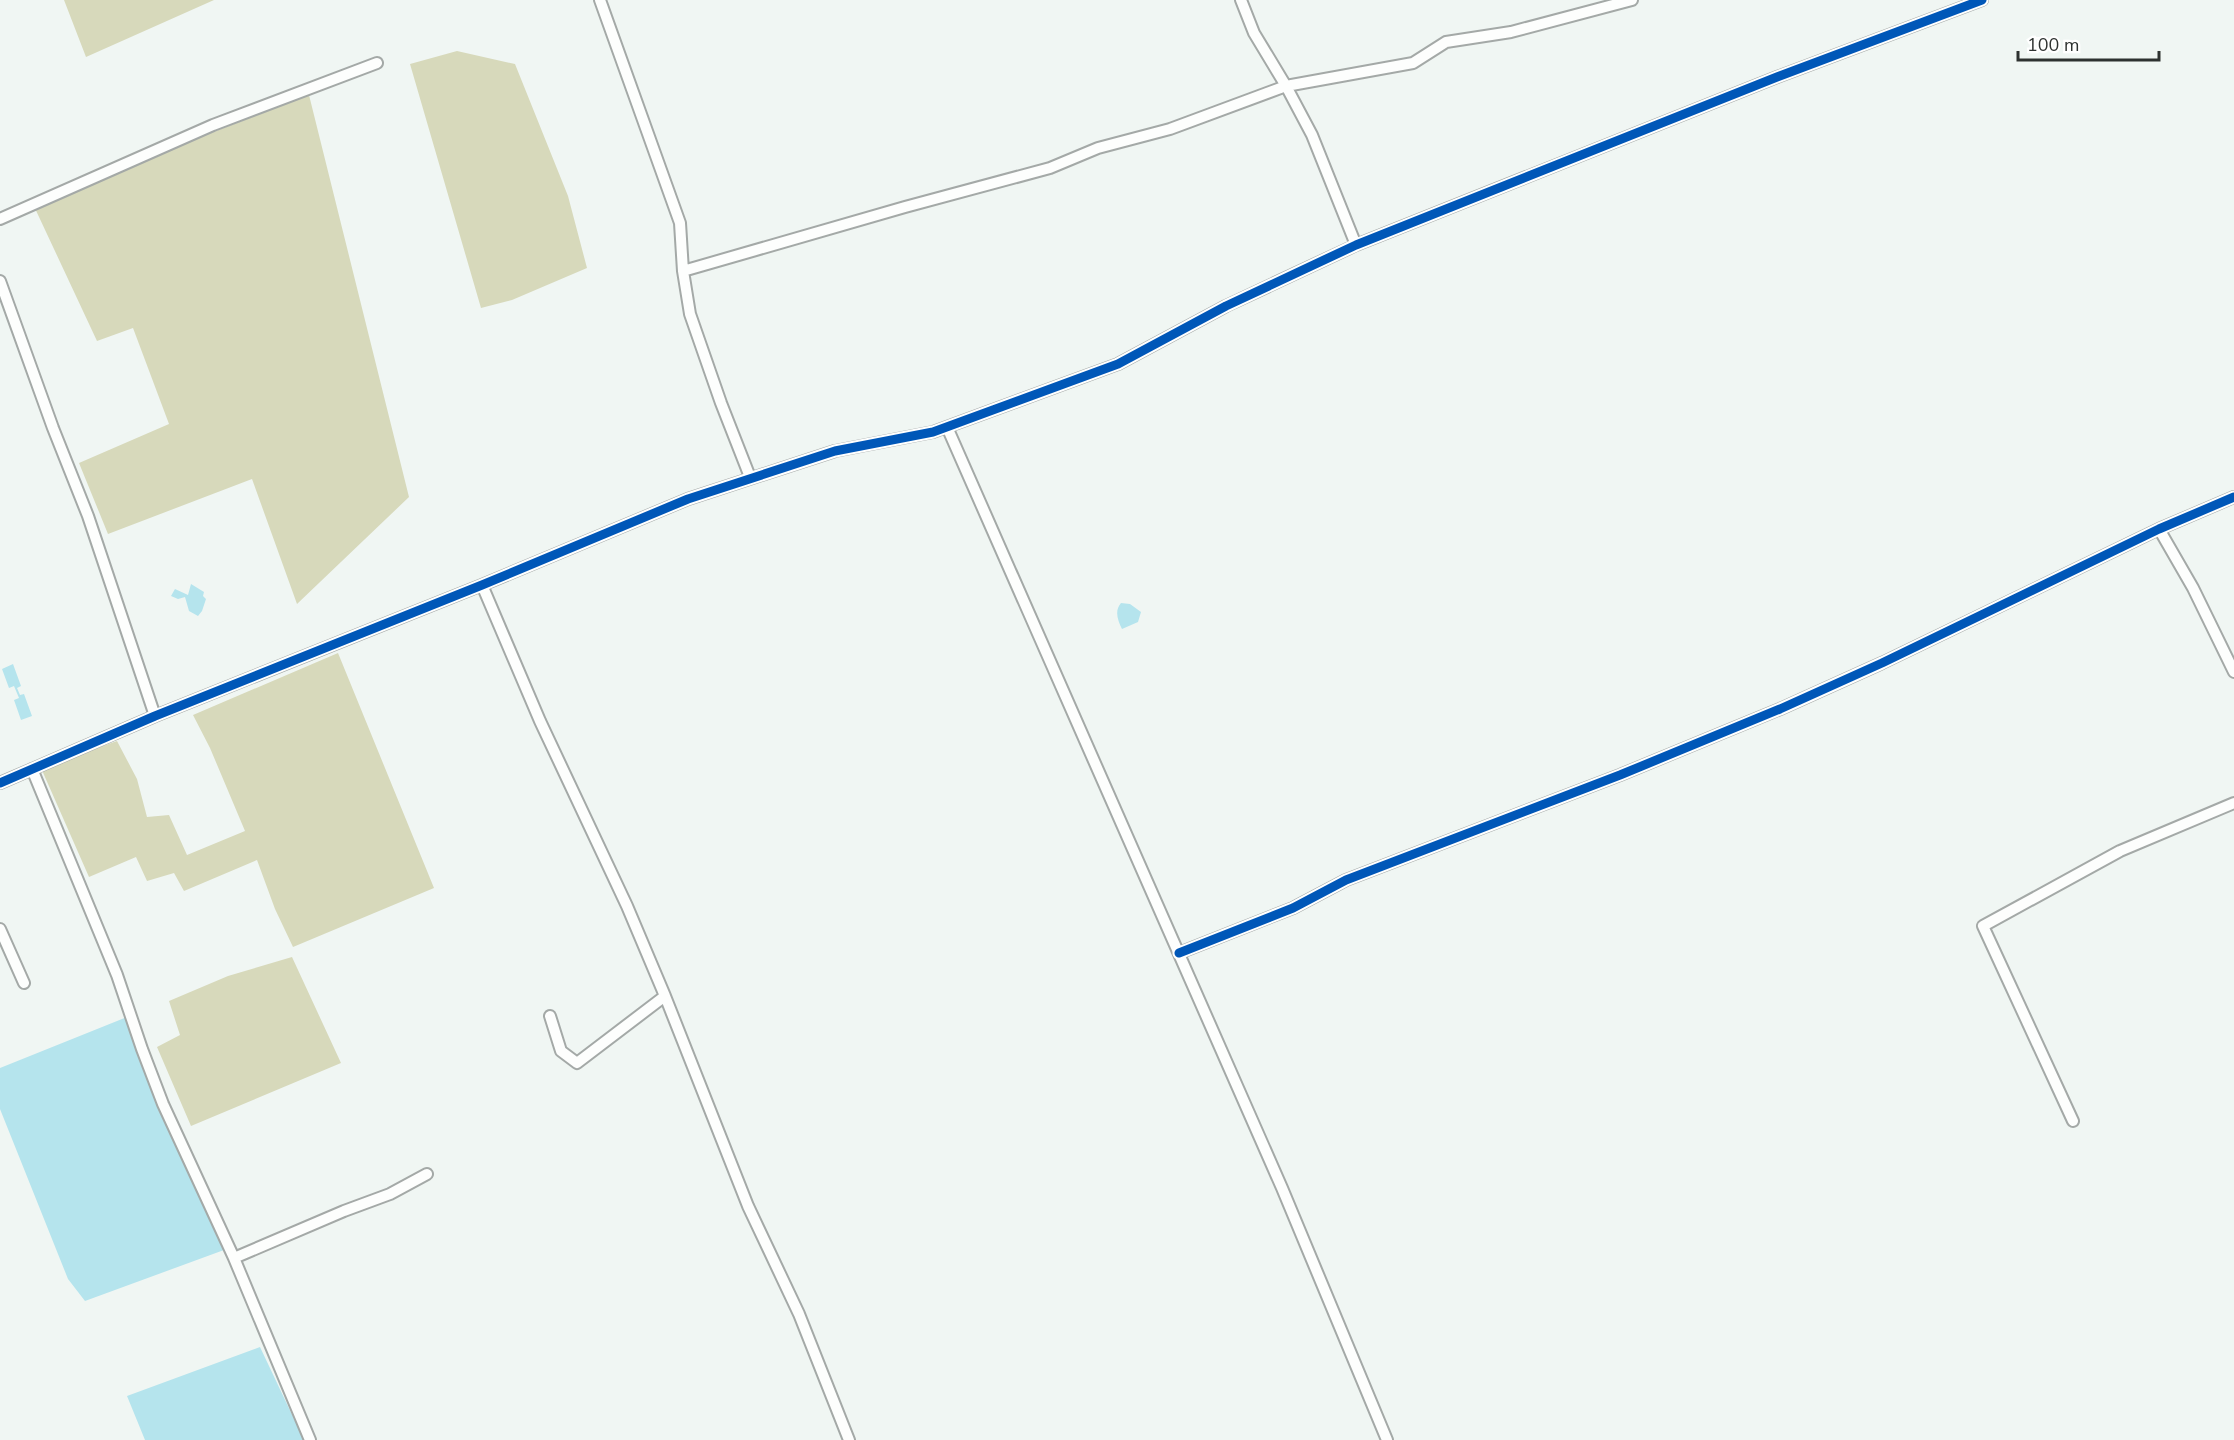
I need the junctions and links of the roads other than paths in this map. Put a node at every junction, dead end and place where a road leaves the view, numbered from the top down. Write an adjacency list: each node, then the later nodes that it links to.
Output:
1 (600, 0): 9 (street)
2 (1241, 0): 6 (street)
3 (1632, 0): 6 (street)
4 (1982, 0): 8 (street)
5 (377, 63): 7 (street)
6 (1286, 86): 8 (street); 9 (street)
7 (0, 219)
8 (1356, 245): 11 (street)
9 (683, 271): 12 (street)
10 (0, 281): 17 (street)
11 (947, 427): 12 (street); 22 (street)
12 (750, 477): 15 (street)
13 (2234, 497): 14 (street)
14 (2159, 529): 16 (street); 22 (street)
15 (482, 585): 17 (street); 24 (street)
16 (2234, 672)
17 (155, 716): 18 (street)
18 (32, 769): 19 (street); 28 (street)
19 (0, 783)
20 (2234, 803): 26 (street)
21 (0, 929): 23 (street)
22 (1179, 952): 31 (street)
23 (24, 983)
24 (665, 996): 25 (street); 30 (street)
25 (550, 1016)
26 (2073, 1121)
27 (427, 1174): 28 (street)
28 (234, 1258): 29 (street)
29 (310, 1440)
30 (849, 1440)
31 (1387, 1440)

